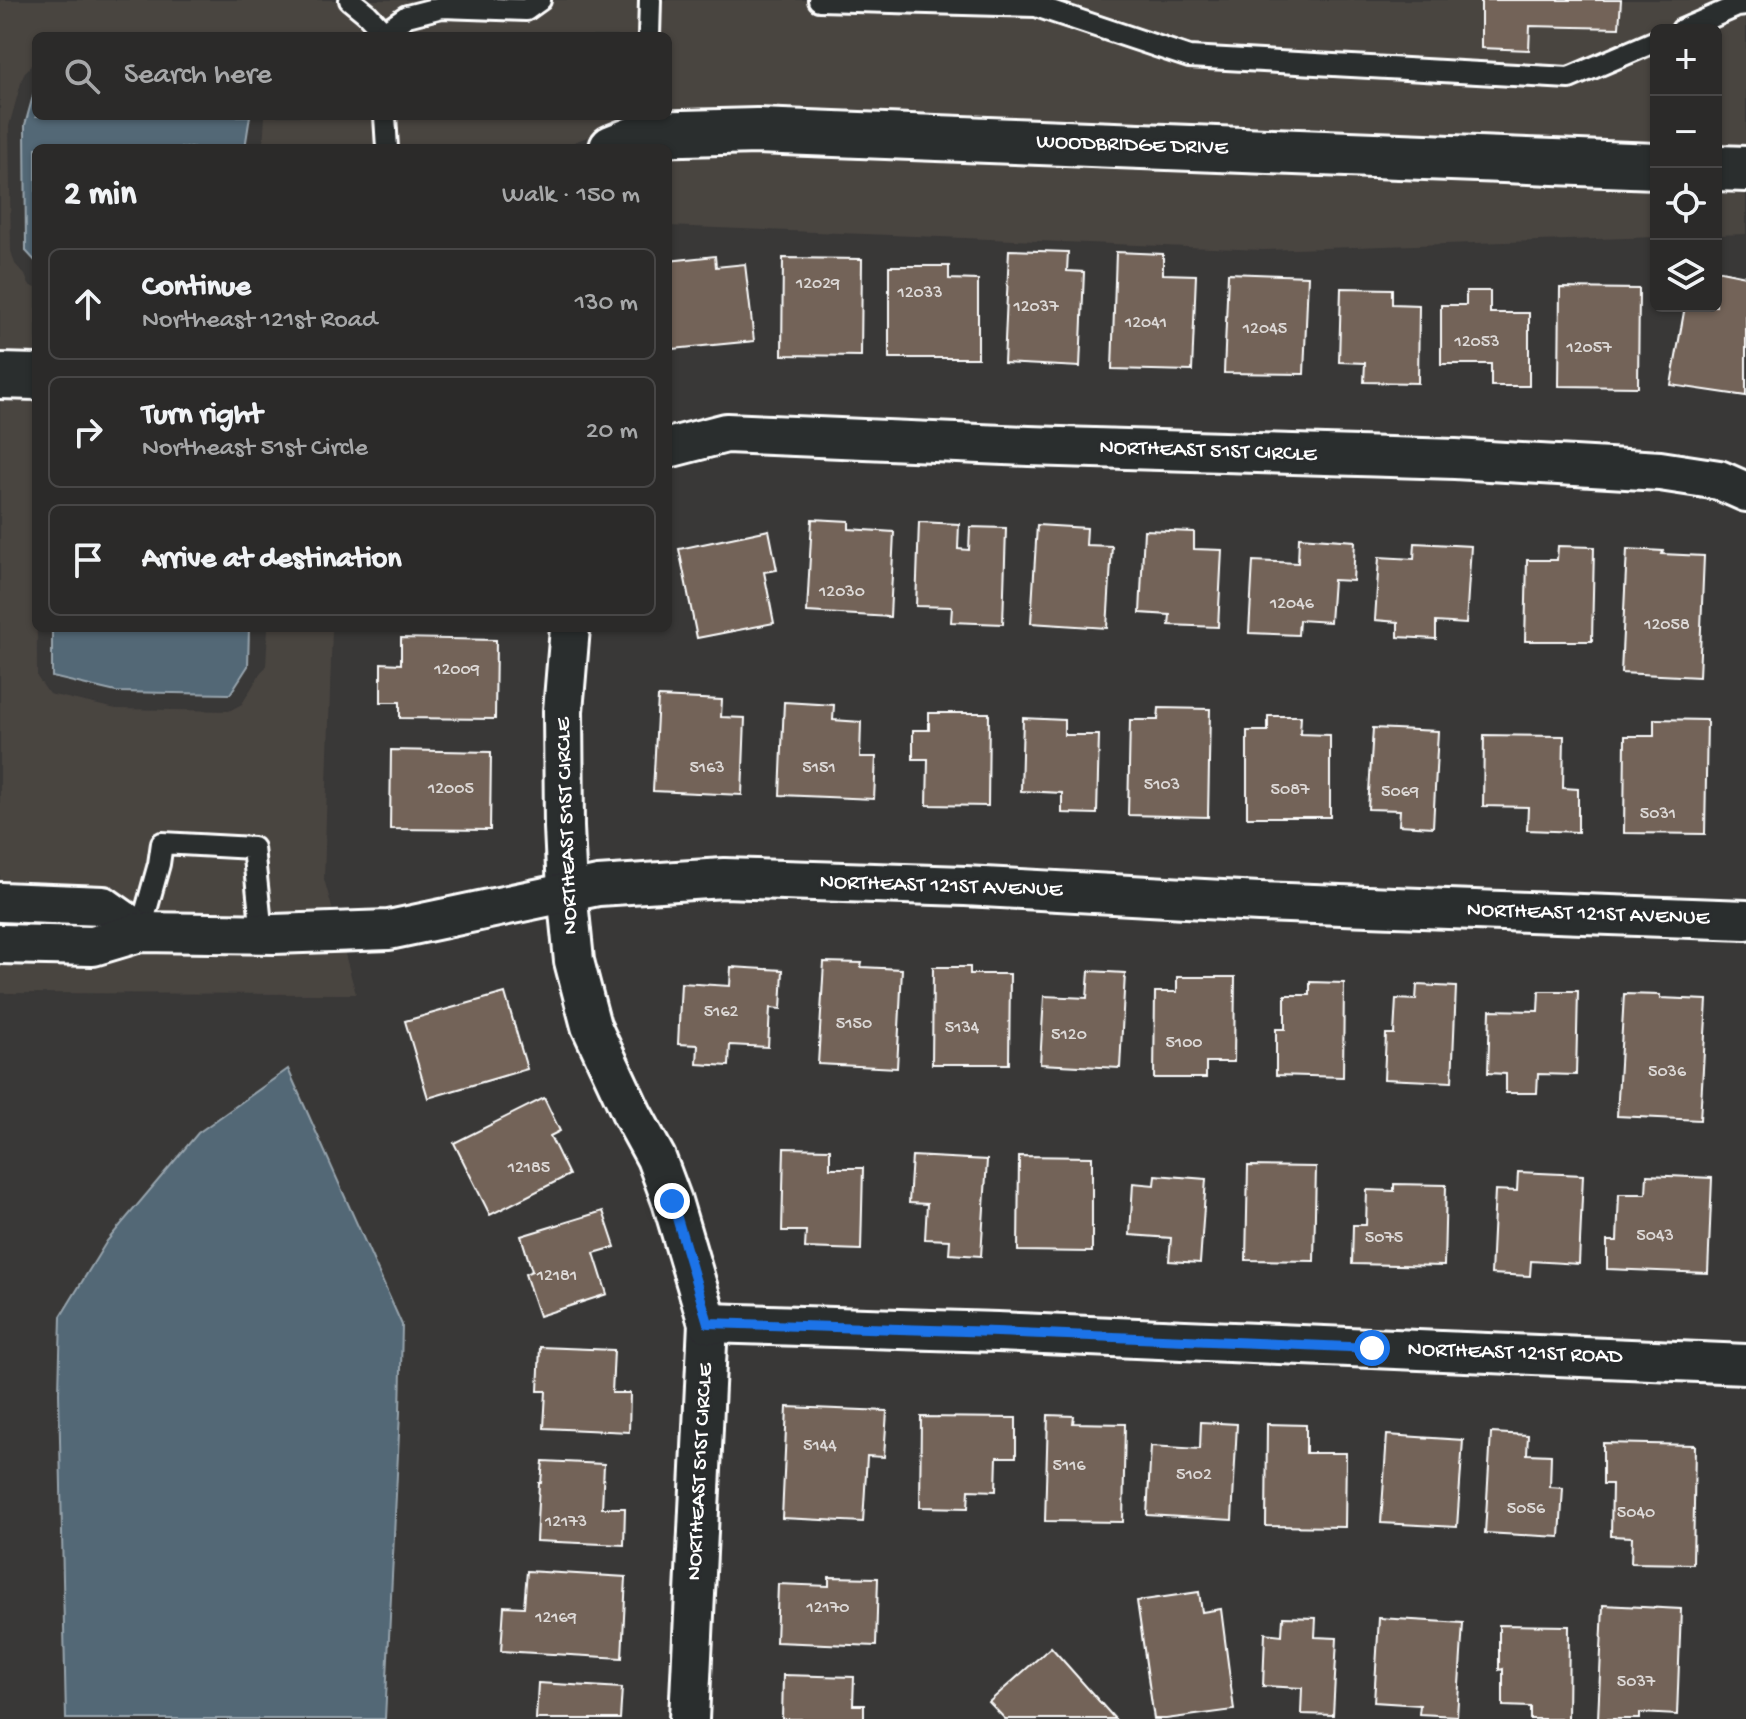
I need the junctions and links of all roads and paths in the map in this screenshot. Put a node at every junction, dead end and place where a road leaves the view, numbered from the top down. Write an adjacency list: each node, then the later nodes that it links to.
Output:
1 (350, 0): 7 (lane)
2 (540, 0): 8 (lane)
3 (650, 0): 9 (lane)
4 (819, 0): 10 (lane)
5 (1746, 5): 6 (lane)
6 (1696, 24)
7 (382, 32)
8 (387, 32)
9 (649, 32)
10 (1650, 44)
11 (385, 120): 13 (lane)
12 (635, 133): 14 (street, WOODBRIDGE DRIVE)
13 (387, 144)
14 (1650, 166)
15 (1722, 168): 16 (street)
16 (1746, 169)
17 (0, 376): 18 (street)
18 (32, 377)
19 (672, 447): 20 (street, NORTHEAST 51ST CIRCLE)
20 (1746, 492)
21 (570, 632): 22 (street, NORTHEAST 51ST CIRCLE)
22 (567, 891): 24 (street, NORTHEAST 121ST AVENUE); 26 (street, NORTHEAST 121ST AVENUE); 28 (street, NORTHEAST 51ST CIRCLE)
23 (0, 902): 25 (street)
24 (1746, 920)
25 (140, 932): 26 (street, NORTHEAST 121ST AVENUE); 26 (lane); 27 (street, NORTHEAST 121ST AVENUE)
26 (262, 934)
27 (0, 944)
28 (708, 1323): 29 (street, NORTHEAST 121ST ROAD); 30 (street, NORTHEAST 51ST CIRCLE)
29 (1746, 1364)
30 (689, 1719)

